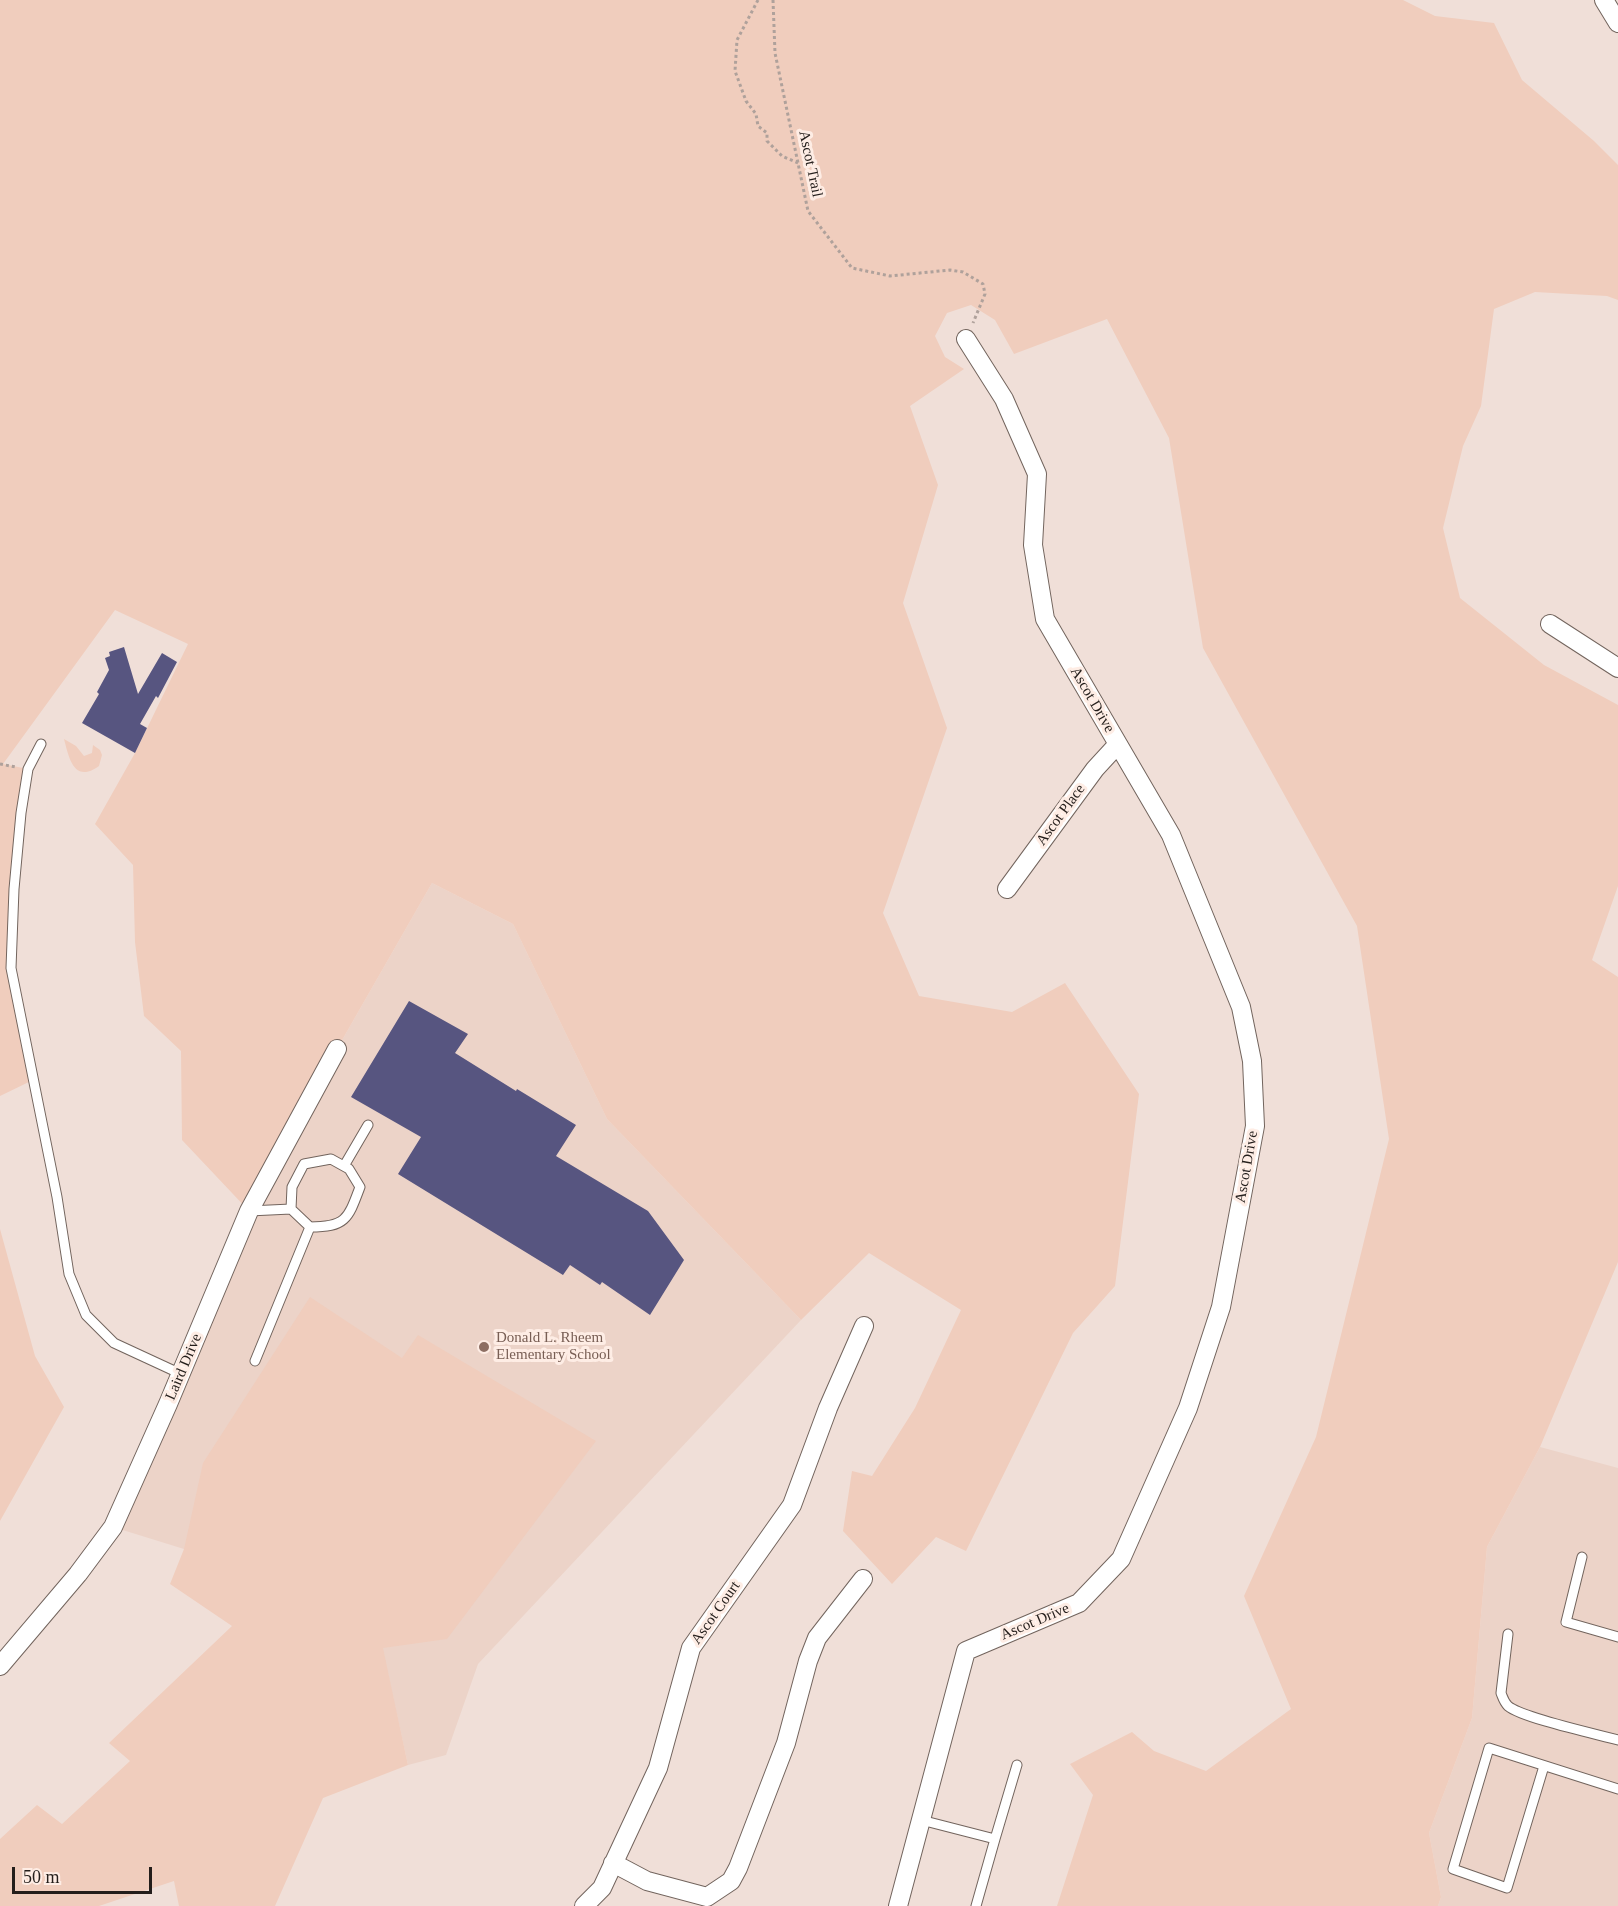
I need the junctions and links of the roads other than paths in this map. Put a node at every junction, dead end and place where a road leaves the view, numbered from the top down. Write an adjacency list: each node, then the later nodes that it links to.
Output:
1 (1604, 0): 2 (street)
2 (1618, 22)
3 (966, 339): 7 (street, Ascot Drive)
4 (1550, 624): 5 (street)
5 (1618, 668)
6 (40, 744): 17 (lane)
7 (1118, 744): 8 (street, Ascot Place); 27 (street, Ascot Drive)
8 (1007, 889)
9 (337, 1048): 13 (street, Laird Drive)
10 (369, 1125): 11 (lane)
11 (344, 1166): 12 (lane); 14 (lane)
12 (291, 1209): 13 (lane); 14 (lane)
13 (249, 1211): 17 (street, Laird Drive)
14 (310, 1227): 16 (lane)
15 (864, 1326): 29 (street, Ascot Court)
16 (255, 1361)
17 (181, 1374): 22 (street, Laird Drive)
18 (1582, 1557): 21 (lane)
19 (862, 1579): 29 (street)
20 (1508, 1634): 23 (lane)
21 (1618, 1637)
22 (0, 1666)
23 (1618, 1740)
24 (1017, 1765): 28 (lane)
25 (1544, 1766): 25 (lane); 26 (lane)
26 (1618, 1789)
27 (921, 1820): 28 (lane); 31 (street, Ascot Drive)
28 (995, 1839): 32 (lane)
29 (614, 1863): 30 (street, Ascot Court)
30 (584, 1906)
31 (898, 1906)
32 (975, 1906)

